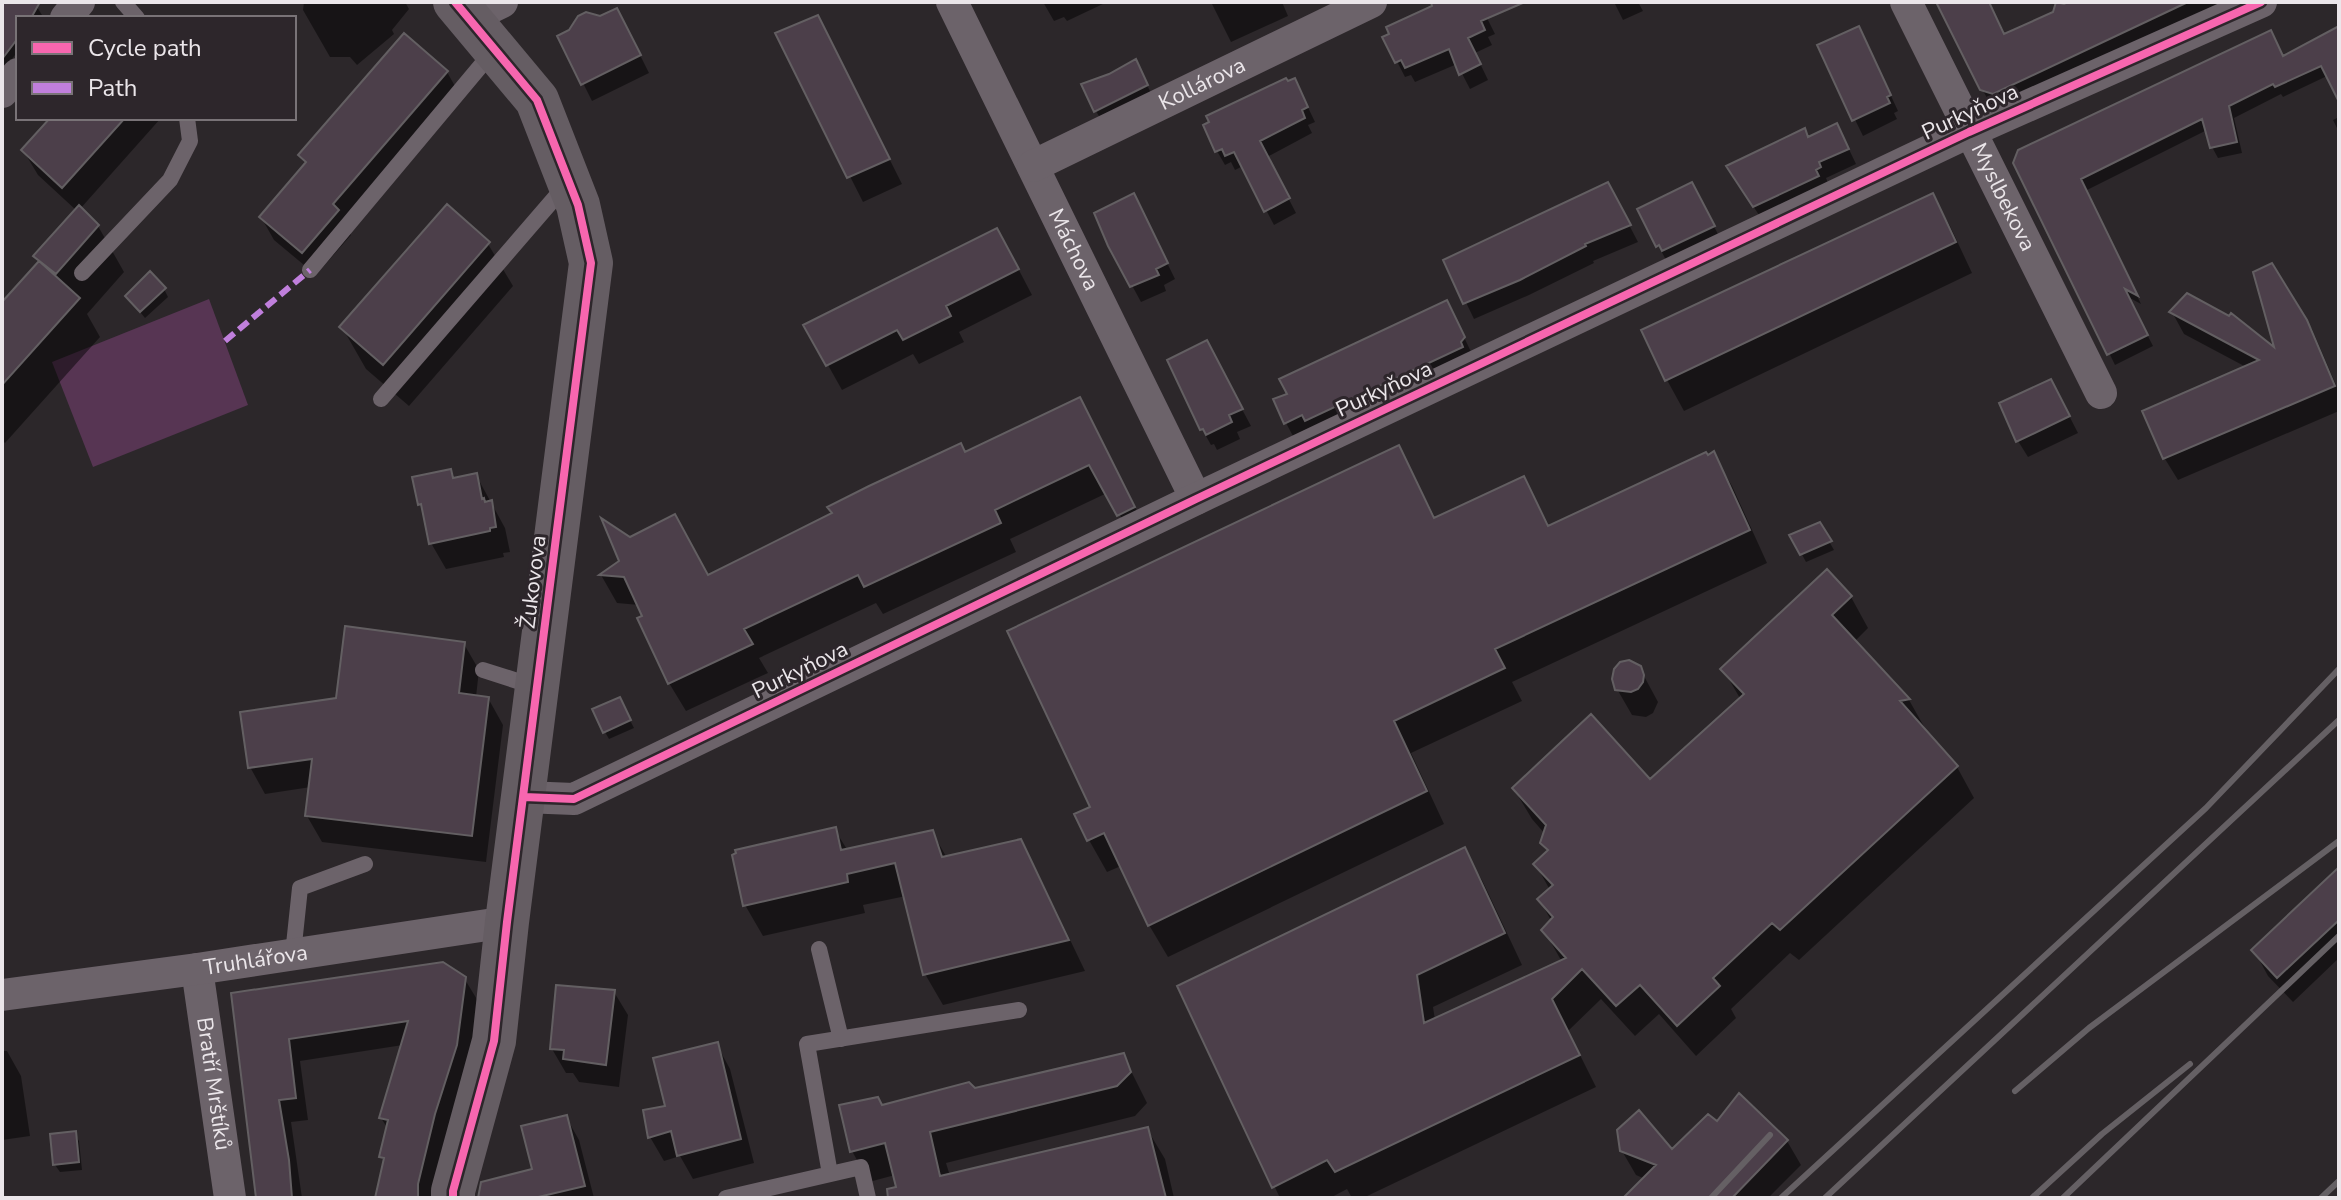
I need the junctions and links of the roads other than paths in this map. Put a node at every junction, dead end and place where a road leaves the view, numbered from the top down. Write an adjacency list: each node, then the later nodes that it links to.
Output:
1 (952, 2): 10 (street, Máchova)
2 (1371, 2): 10 (street, Kollárova)
3 (1906, 2): 9 (street, Myslbekova)
4 (2261, 2): 9 (street, Purkyňova)
5 (480, 18): 11 (street, Žukovova); 12 (lane)
6 (16, 76): 7 (street)
7 (2, 92)
8 (187, 120): 13 (lane)
9 (1969, 132): 14 (street, Myslbekova); 16 (street, Purkyňova)
10 (1033, 166): 16 (street, Máchova)
11 (569, 182): 15 (lane); 18 (street, Žukovova)
12 (310, 270)
13 (82, 273)
14 (2101, 393)
15 (381, 399)
16 (1196, 499): 19 (street, Purkyňova)
17 (483, 670): 18 (lane)
18 (538, 688): 19 (street, Žukovova)
19 (524, 797): 21 (street, Žukovova)
20 (365, 864): 23 (lane)
21 (507, 922): 23 (street, Truhlářova); 30 (street, Žukovova)
22 (819, 949): 27 (lane)
23 (293, 954): 24 (street, Truhlářova)
24 (197, 969): 25 (street, Truhlářova); 29 (street, Bratří Mrštíků)
25 (2, 995)
26 (1019, 1010): 27 (lane)
27 (841, 1039): 28 (lane)
28 (830, 1174): 31 (lane); 32 (lane)
29 (230, 1198)
30 (453, 1198)
31 (726, 1198)
32 (868, 1198)

